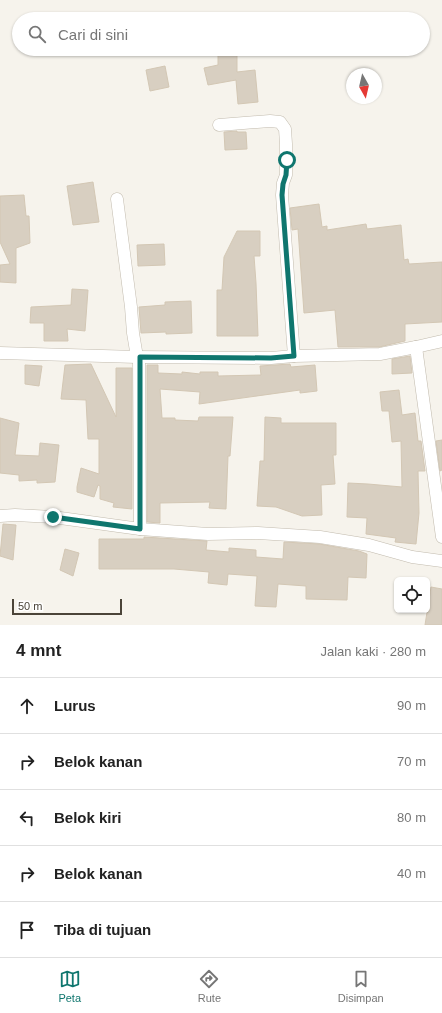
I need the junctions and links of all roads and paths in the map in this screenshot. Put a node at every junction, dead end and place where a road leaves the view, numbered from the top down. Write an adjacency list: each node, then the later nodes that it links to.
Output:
1 (219, 125): 6 (street)
2 (117, 199): 7 (street)
3 (442, 341): 4 (street)
4 (416, 347): 6 (street); 10 (street)
5 (0, 353): 7 (street)
6 (294, 356): 7 (street)
7 (138, 357): 9 (street)
8 (0, 516): 9 (street)
9 (140, 529): 11 (street)
10 (442, 538)
11 (442, 562)

